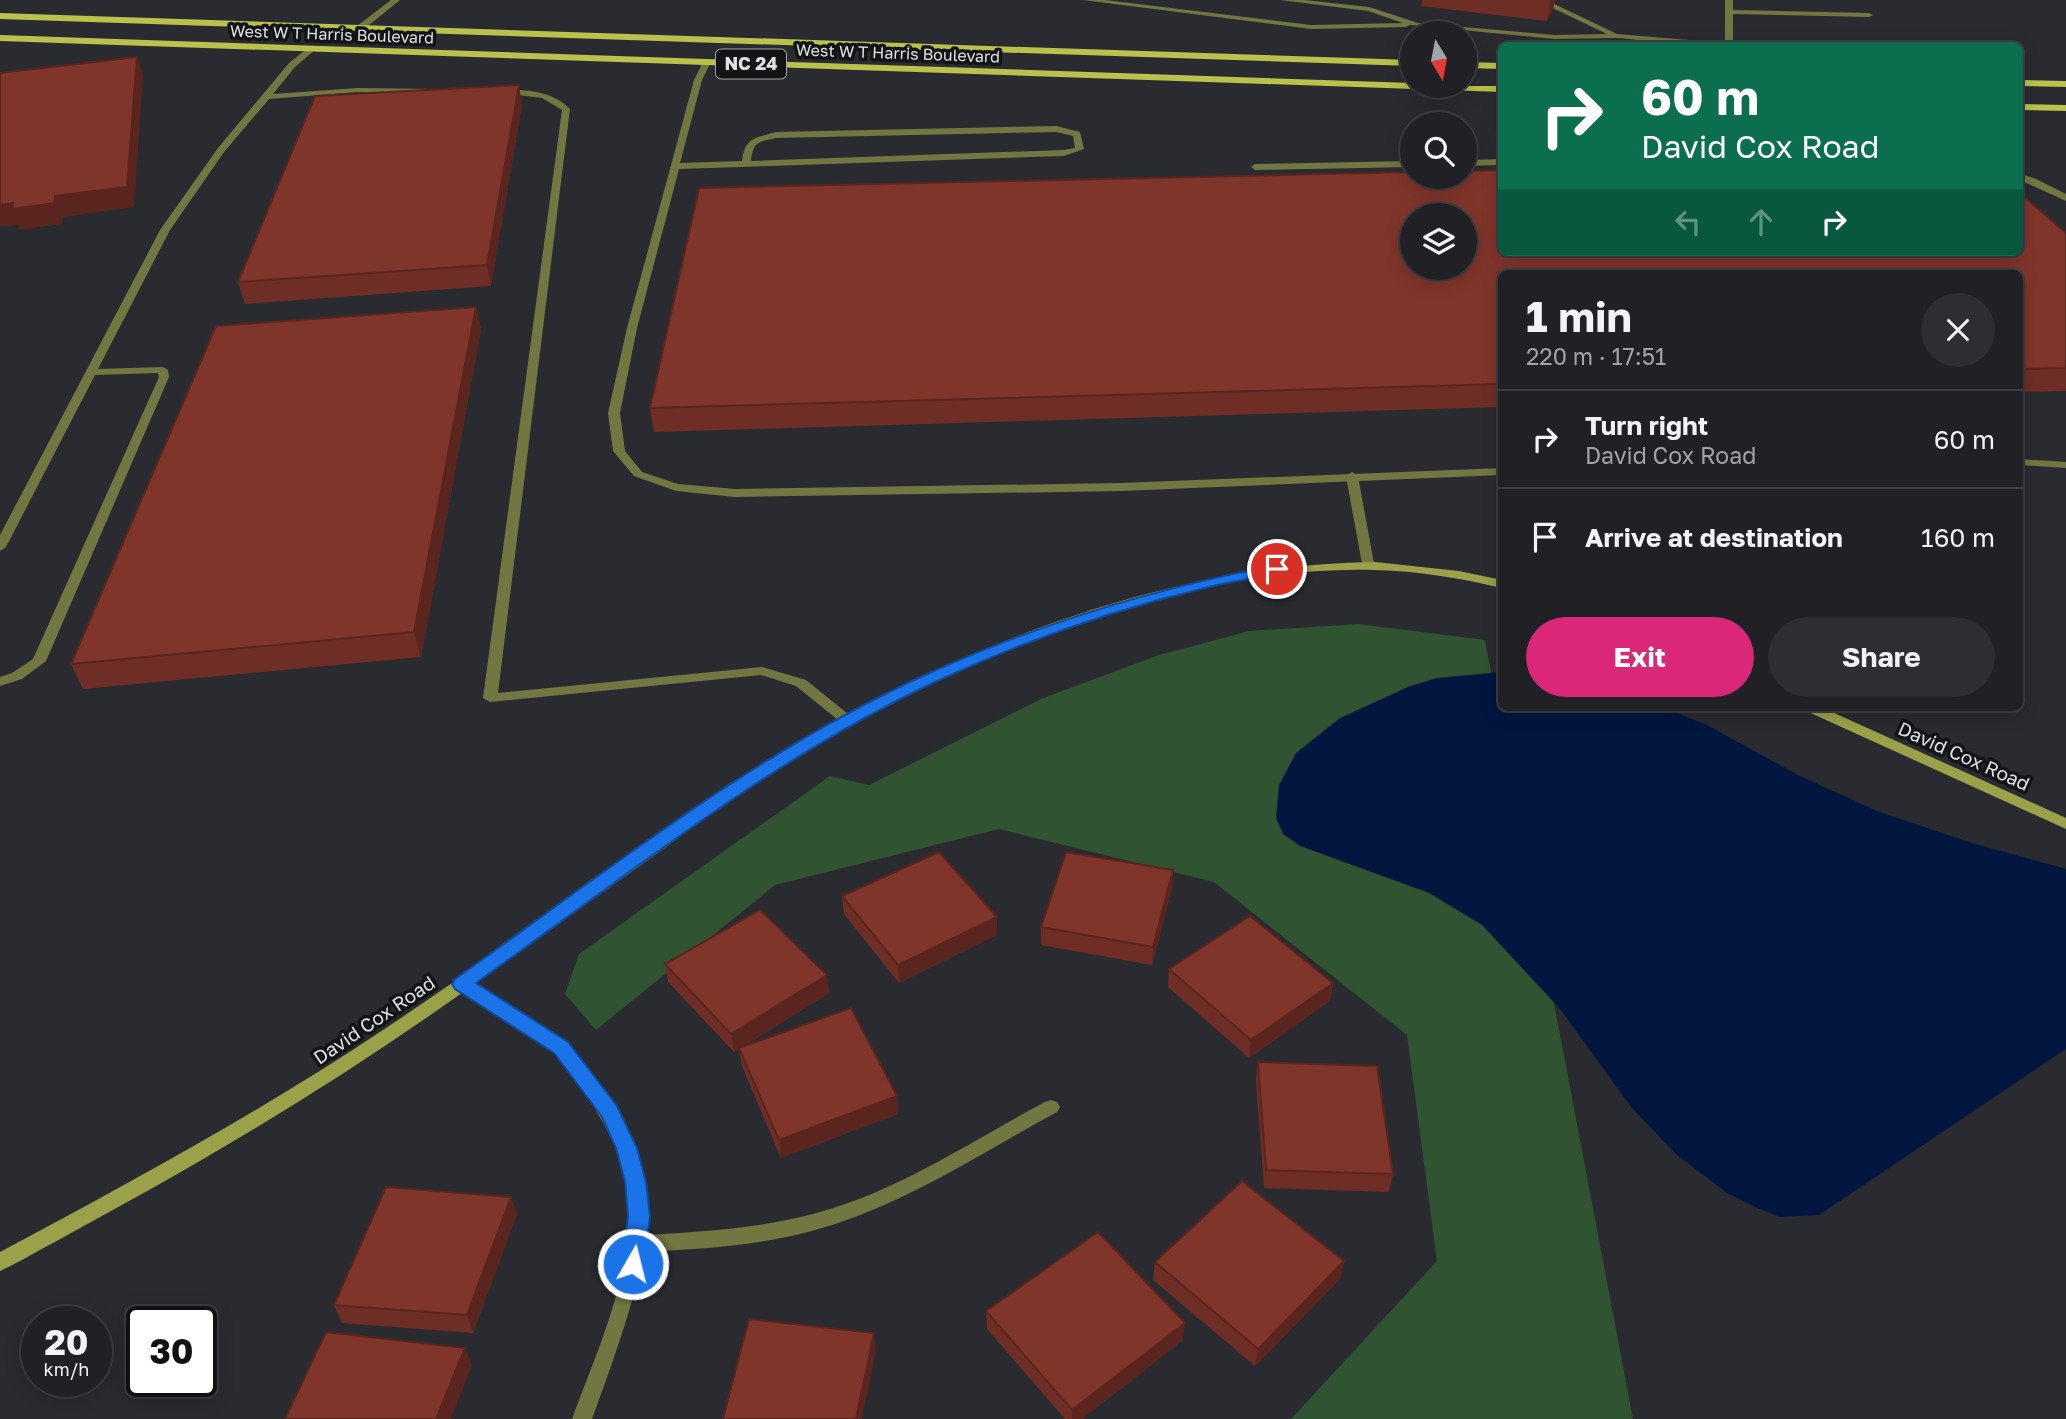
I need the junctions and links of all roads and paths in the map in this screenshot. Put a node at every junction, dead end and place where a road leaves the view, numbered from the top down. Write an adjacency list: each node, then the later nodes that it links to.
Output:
1 (396, 0): 11 (street)
2 (1087, 0): 10 (street)
3 (1284, 0): 9 (street)
4 (1540, 0): 14 (street)
5 (1729, 0): 6 (street)
6 (1730, 12): 7 (street); 17 (street)
7 (1869, 15)
8 (0, 16): 11 (main road, West W T Harris Boulevard / NC 24)
9 (1405, 21)
10 (1400, 25)
11 (360, 28): 13 (main road); 15 (main road, West W T Harris Boulevard / NC 24)
12 (1477, 30): 14 (street)
13 (0, 36): 18 (main road, West W T Harris Boulevard / NC 24)
14 (1618, 36): 16 (street)
15 (796, 42): 18 (main road); 20 (main road, West W T Harris Boulevard / NC 24)
16 (1701, 42)
17 (1729, 42)
18 (312, 48): 19 (main road, West W T Harris Boulevard / NC 24); 28 (street)
19 (707, 62): 25 (main road, West W T Harris Boulevard / NC 24); 35 (street)
20 (1400, 63)
21 (1477, 65): 22 (main road)
22 (1498, 66)
23 (2023, 83): 24 (main road)
24 (2066, 85)
25 (1498, 89)
26 (454, 91): 28 (street)
27 (495, 91): 49 (street)
28 (267, 97): 39 (street)
29 (2023, 107): 30 (main road)
30 (2066, 108)
31 (1498, 162): 33 (street)
32 (746, 163): 32 (street); 35 (street)
33 (1477, 163)
34 (1400, 164): 36 (street)
35 (677, 166): 43 (street)
36 (1255, 167)
37 (2023, 178): 38 (street)
38 (2066, 198)
39 (92, 372): 44 (street); 47 (street)
40 (2023, 462): 41 (street)
41 (2066, 465)
42 (1498, 471): 43 (street)
43 (1352, 477): 45 (street)
44 (0, 547)
45 (1368, 564): 46 (main road, David Cox Road); 49 (main road, David Cox Road)
46 (1498, 583)
47 (0, 682)
48 (1818, 711): 50 (main road, David Cox Road)
49 (848, 721): 51 (main road, David Cox Road)
50 (2066, 824)
51 (461, 984): 53 (street); 54 (main road, David Cox Road)
52 (1051, 1107): 53 (street)
53 (637, 1244): 55 (street)
54 (0, 1262)
55 (582, 1419)

